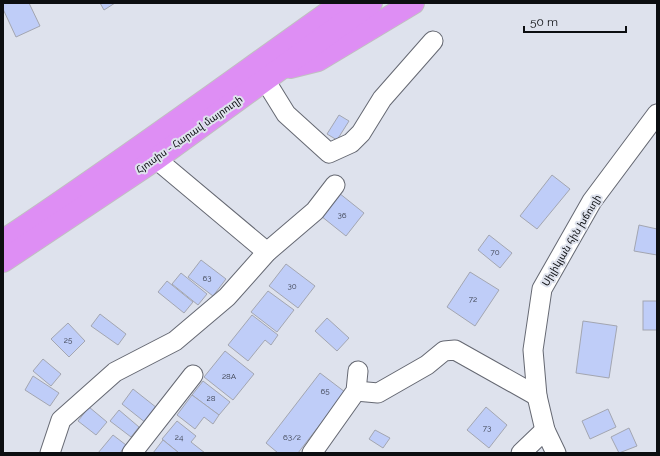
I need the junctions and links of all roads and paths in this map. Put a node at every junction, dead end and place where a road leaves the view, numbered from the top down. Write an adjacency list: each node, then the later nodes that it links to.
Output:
1 (327, 3): 5 (highway)
2 (342, 3): 5 (highway, Հյուսիս - Հարավ մայրուղի)
3 (371, 3): 7 (highway, Հյուսիս - Հարավ մայրուղի)
4 (413, 3): 7 (highway)
5 (312, 24): 11 (highway, Հյուսիս - Հարավ մայրուղի)
6 (433, 41): 7 (street)
7 (272, 75): 9 (highway, Հյուսիս - Հարավ մայրուղի)
8 (654, 125): 17 (street, Սիլիկյան հին խճուղի)
9 (156, 159): 12 (street); 13 (highway, Հյուսիս - Հարավ մայրուղի)
10 (335, 186): 12 (street)
11 (3, 241)
12 (267, 252): 19 (street)
13 (3, 261)
14 (358, 371): 16 (street)
15 (193, 375): 20 (street)
16 (356, 391): 17 (street); 21 (street)
17 (537, 396): 18 (street, Սիլիկյան հին խճուղի)
18 (545, 430): 22 (street); 23 (street, Սիլիկյան հին խճուղի)
19 (50, 453)
20 (132, 453)
21 (312, 453)
22 (521, 453)
23 (556, 453)

